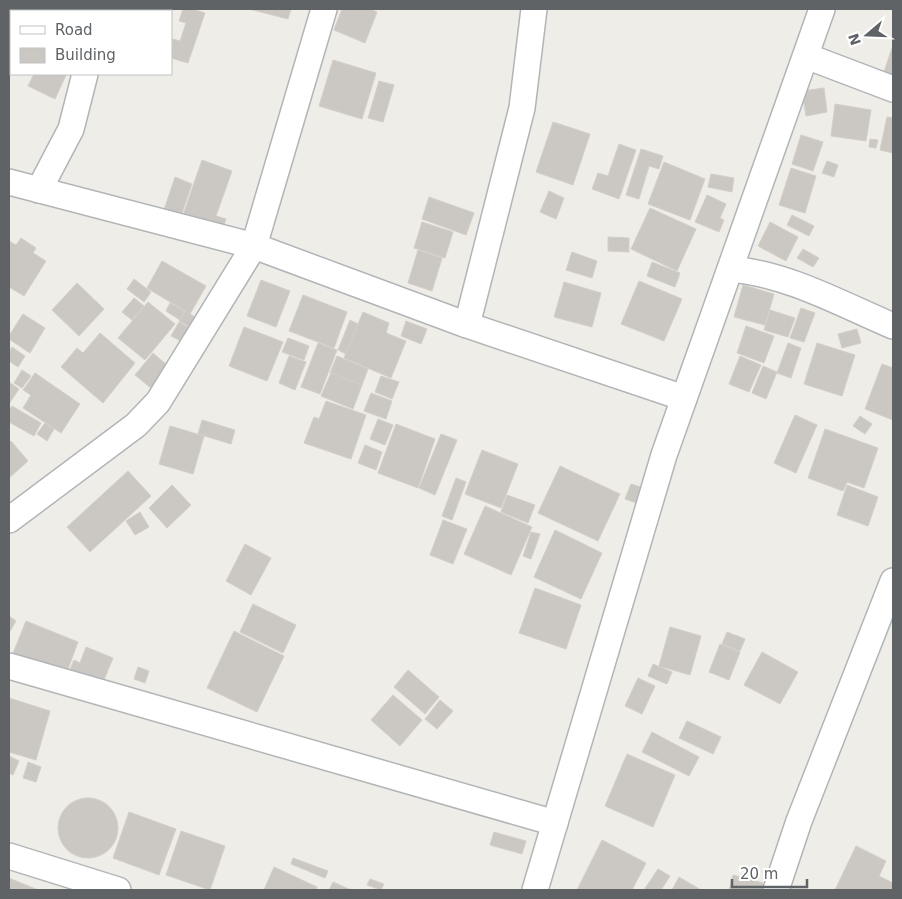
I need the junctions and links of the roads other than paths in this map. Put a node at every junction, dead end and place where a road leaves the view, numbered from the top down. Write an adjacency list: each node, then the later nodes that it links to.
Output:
1 (324, 9): 9 (street)
2 (534, 9): 11 (street)
3 (822, 9): 4 (street)
4 (806, 56): 6 (street); 10 (street)
5 (85, 75): 8 (street)
6 (893, 89)
7 (9, 182): 8 (street)
8 (39, 190): 9 (street)
9 (254, 246): 11 (street); 14 (street)
10 (730, 269): 12 (street); 13 (street)
11 (467, 325): 13 (street)
12 (893, 326)
13 (684, 398): 17 (street)
14 (9, 520)
15 (893, 581): 21 (street)
16 (9, 666): 17 (street)
17 (555, 823): 20 (street)
18 (9, 856): 19 (street)
19 (118, 890)
20 (535, 890)
21 (776, 890)

